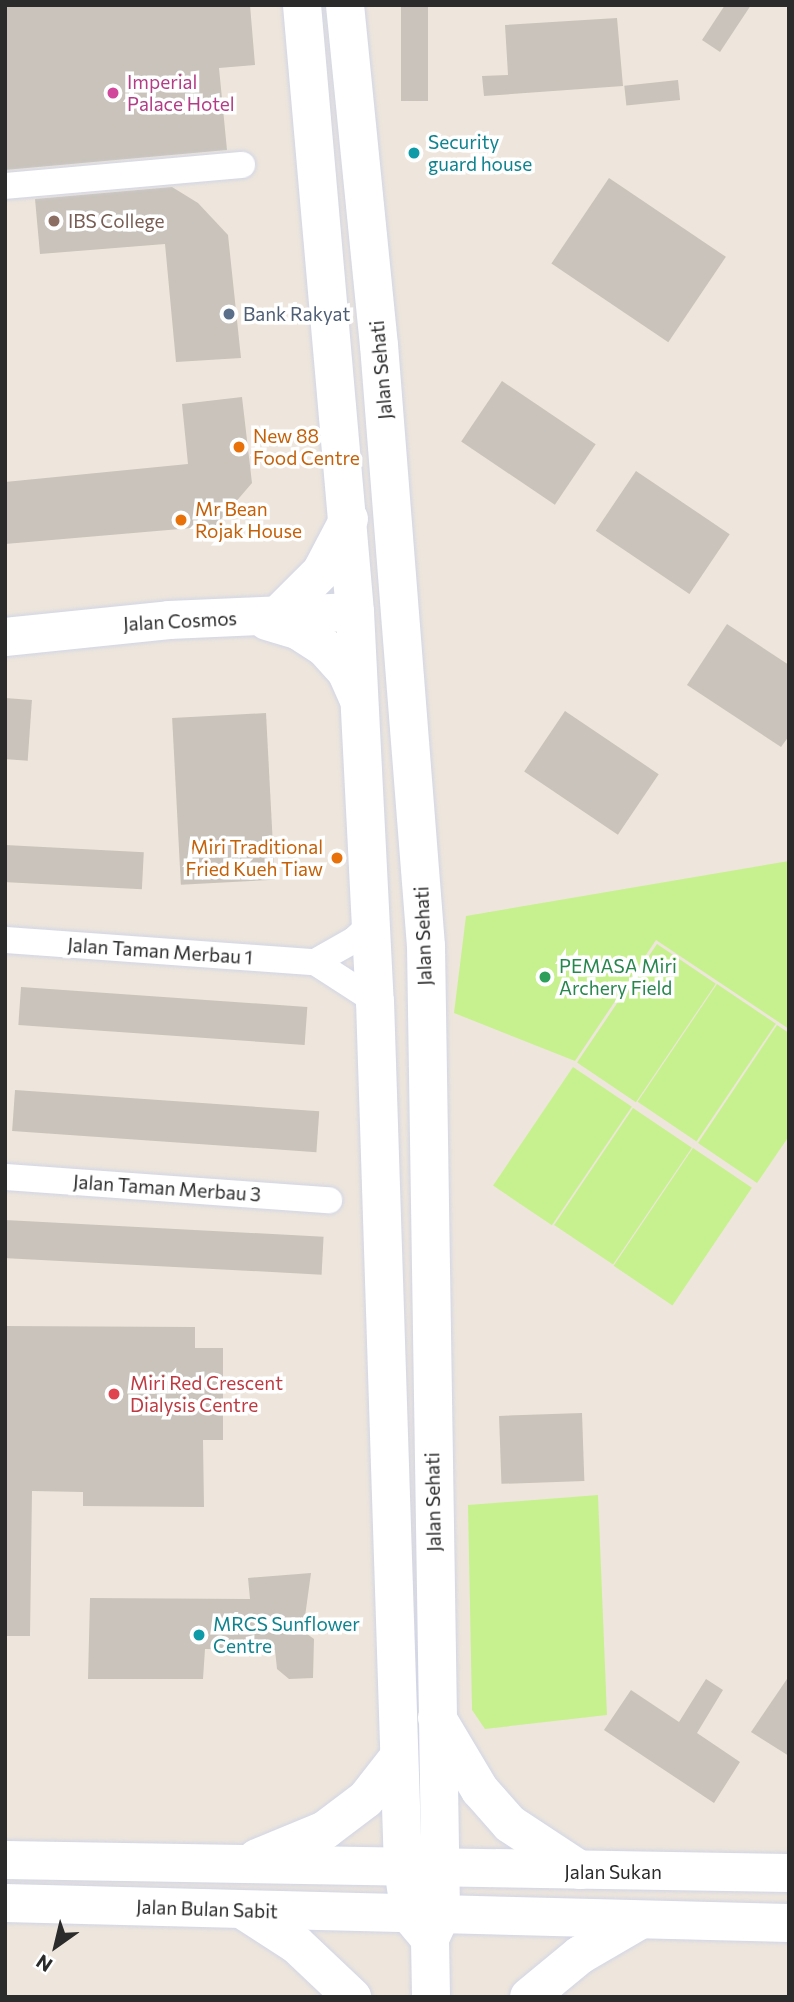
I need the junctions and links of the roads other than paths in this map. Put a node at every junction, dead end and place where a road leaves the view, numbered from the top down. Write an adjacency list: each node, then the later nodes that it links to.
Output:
1 (302, 5): 6 (main road)
2 (345, 5): 5 (main road, Jalan Sehati)
3 (242, 165): 4 (street)
4 (5, 186)
5 (379, 345): 7 (main road); 13 (main road, Jalan Sehati)
6 (349, 518): 7 (main road); 8 (main road)
7 (355, 612): 8 (main road, Jalan Cosmos); 10 (main road); 13 (main road)
8 (261, 616): 9 (main road, Jalan Cosmos); 10 (main road)
9 (5, 637)
10 (359, 699): 11 (main road)
11 (371, 924): 14 (street); 15 (main road)
12 (5, 940): 14 (street, Jalan Taman Merbau 1)
13 (426, 946): 18 (main road, Jalan Sehati)
14 (315, 962): 15 (street)
15 (375, 1001): 19 (main road)
16 (5, 1177): 17 (street, Jalan Taman Merbau 3)
17 (329, 1200)
18 (436, 1717): 22 (main road, Jalan Sehati); 23 (main road)
19 (397, 1758): 21 (main road); 22 (main road)
20 (5, 1860): 21 (main road)
21 (232, 1865): 22 (main road)
22 (421, 1869): 23 (main road, Jalan Sukan); 28 (main road)
23 (584, 1872): 24 (main road, Jalan Sukan)
24 (789, 1873)
25 (5, 1903): 26 (main road, Jalan Bulan Sabit)
26 (243, 1910): 28 (main road, Jalan Bulan Sabit); 30 (main road)
27 (637, 1922): 28 (main road); 29 (main road); 32 (main road)
28 (427, 1923): 31 (main road)
29 (789, 1923)
30 (352, 1997)
31 (431, 1997)
32 (529, 1997)

